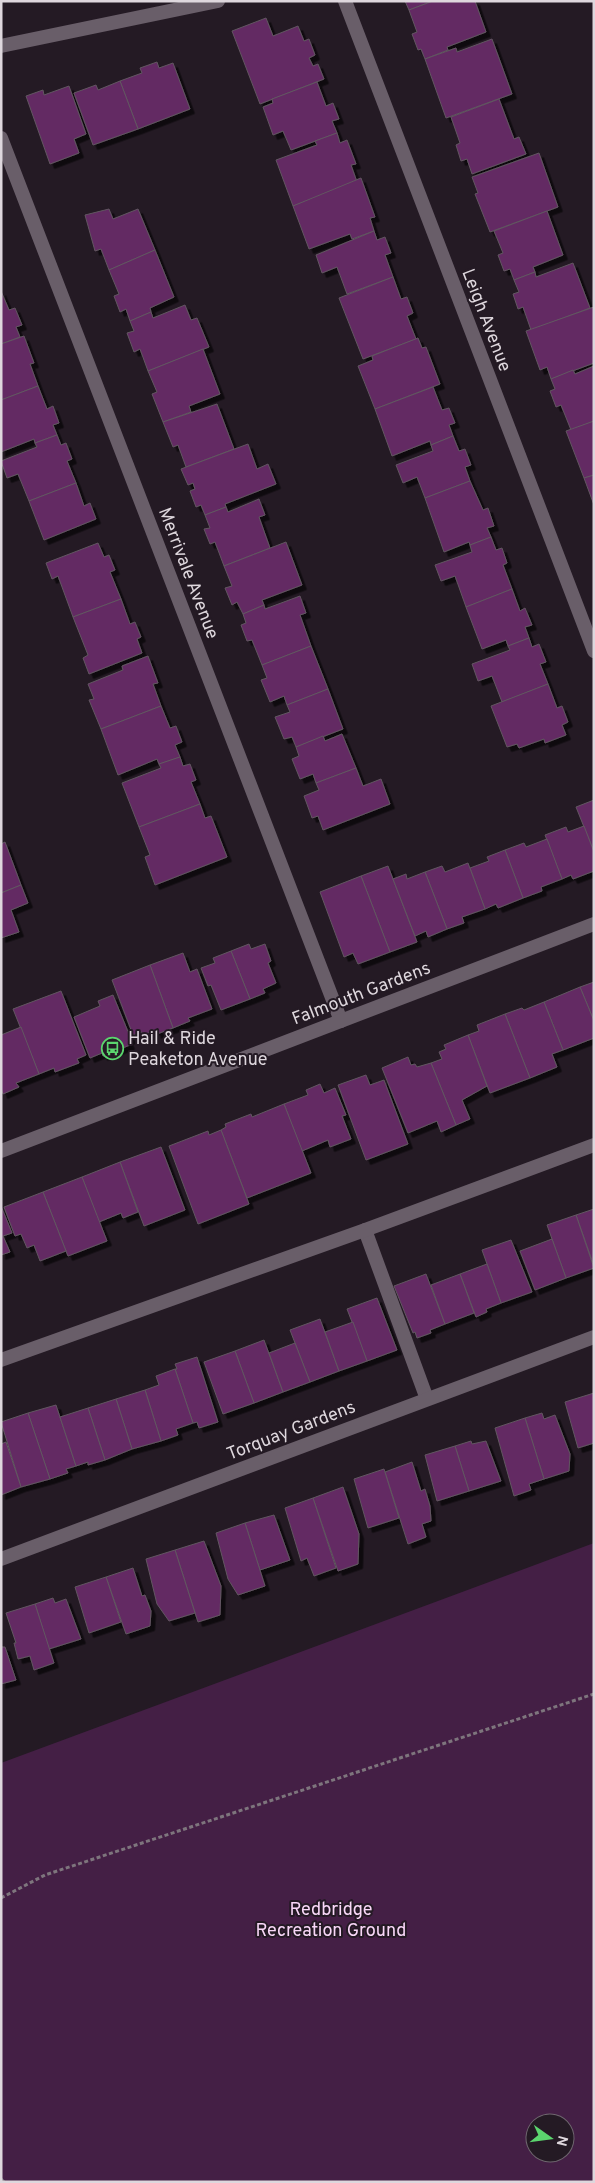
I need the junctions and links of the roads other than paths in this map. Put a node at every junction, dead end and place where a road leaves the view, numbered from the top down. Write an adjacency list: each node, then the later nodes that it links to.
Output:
1 (218, 1): 3 (street)
2 (345, 1): 5 (street, Leigh Avenue)
3 (1, 46)
4 (1, 138): 7 (street, Merrivale Avenue)
5 (594, 651)
6 (594, 924): 7 (street, Falmouth Gardens)
7 (341, 1021): 9 (street, Falmouth Gardens)
8 (594, 1145): 10 (street)
9 (1, 1151)
10 (365, 1230): 12 (street); 13 (street)
11 (594, 1337): 13 (street, Torquay Gardens)
12 (1, 1360)
13 (427, 1399): 14 (street, Torquay Gardens)
14 (1, 1559)

